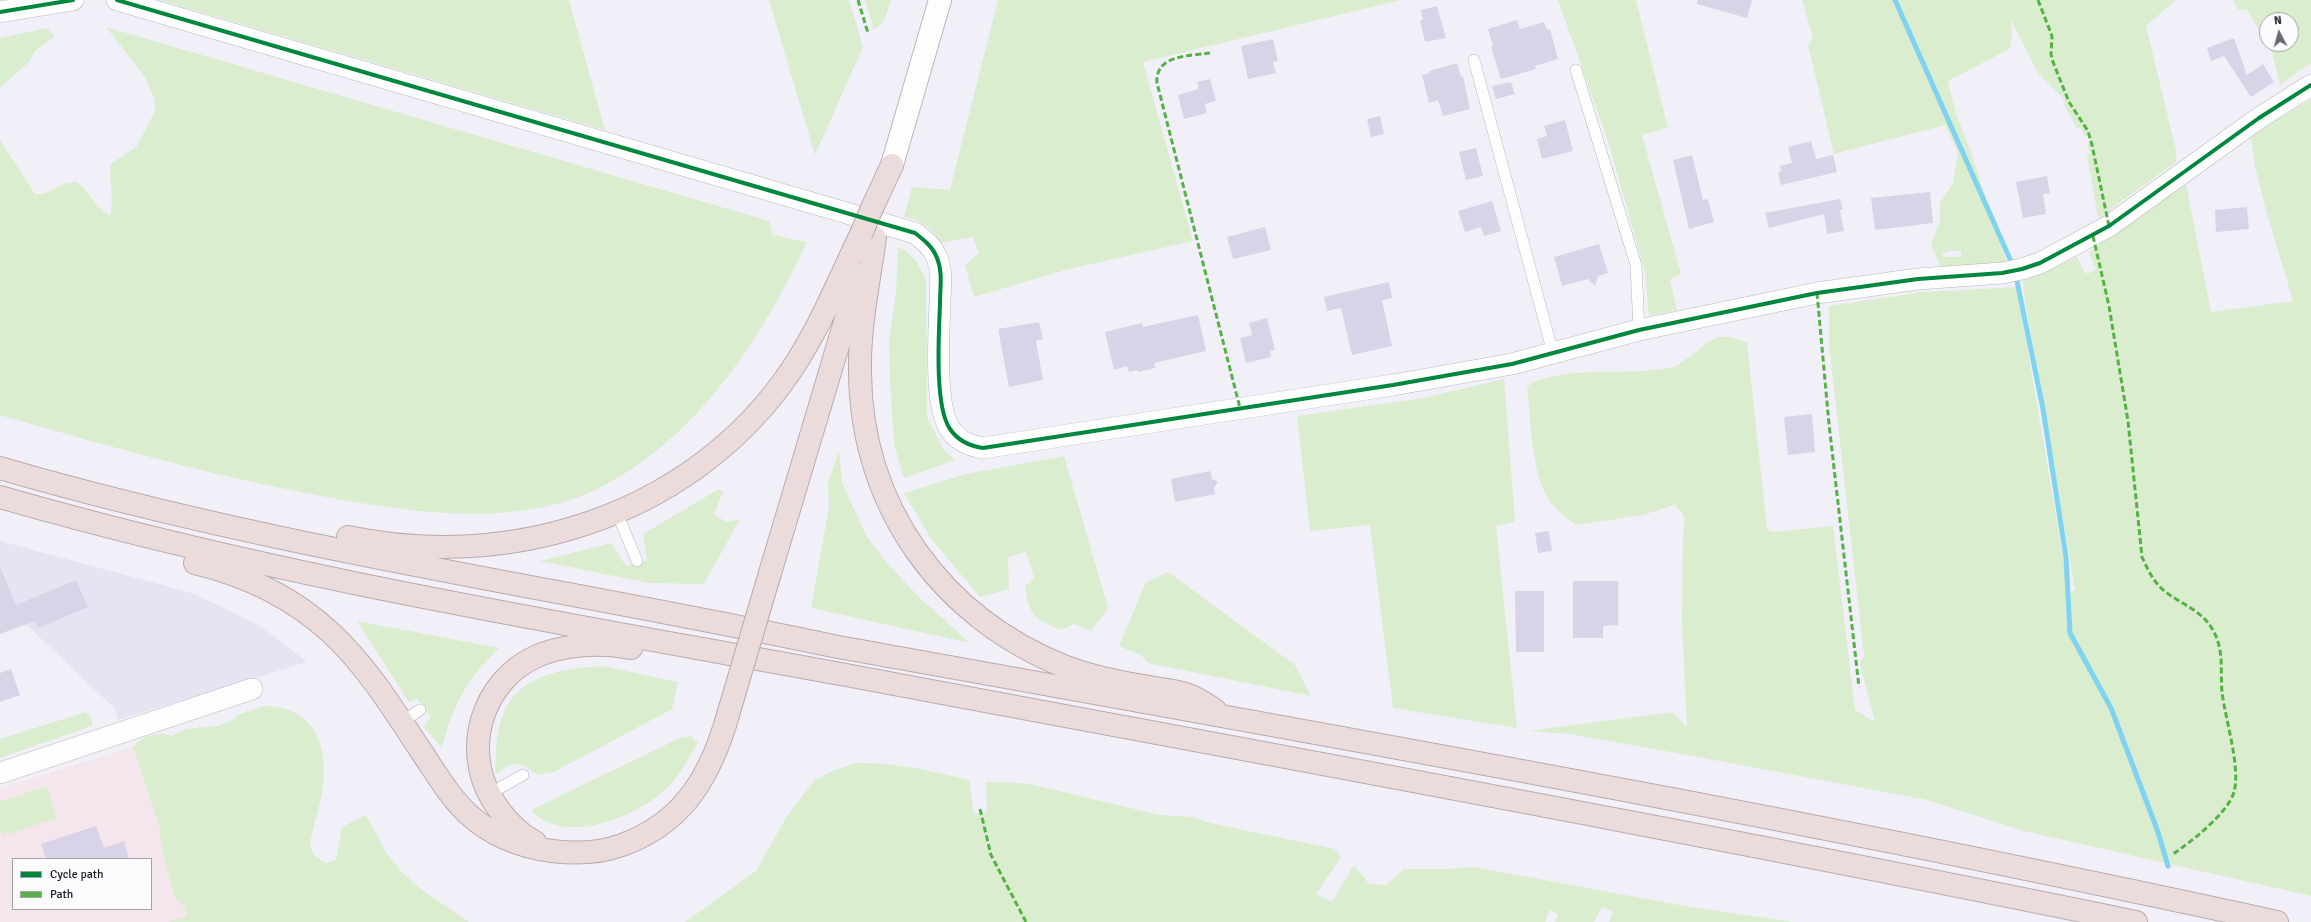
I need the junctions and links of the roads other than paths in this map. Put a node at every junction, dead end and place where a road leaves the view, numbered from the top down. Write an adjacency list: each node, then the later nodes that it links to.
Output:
1 (73, 0): 4 (street)
2 (117, 0): 11 (street)
3 (940, 0): 8 (main road)
4 (0, 12)
5 (1474, 60): 11 (lane)
6 (1576, 70): 10 (lane)
7 (2311, 85): 10 (street)
8 (892, 165): 9 (highway)
9 (869, 236): 14 (highway); 21 (highway); 26 (highway, bridge)
10 (1639, 330): 11 (street)
11 (1553, 353)
12 (0, 468): 16 (highway)
13 (0, 497): 15 (highway)
14 (617, 513): 16 (highway); 17 (lane)
15 (69, 517): 18 (highway); 22 (highway)
16 (210, 522): 21 (highway)
17 (637, 561)
18 (729, 654): 25 (highway); 27 (highway)
19 (252, 689): 23 (street)
20 (420, 710): 22 (lane)
21 (1228, 718): 28 (highway)
22 (402, 722): 26 (highway)
23 (0, 773)
24 (522, 775): 25 (lane)
25 (489, 794): 26 (highway)
26 (559, 852)
27 (2136, 922)
28 (2277, 922)

